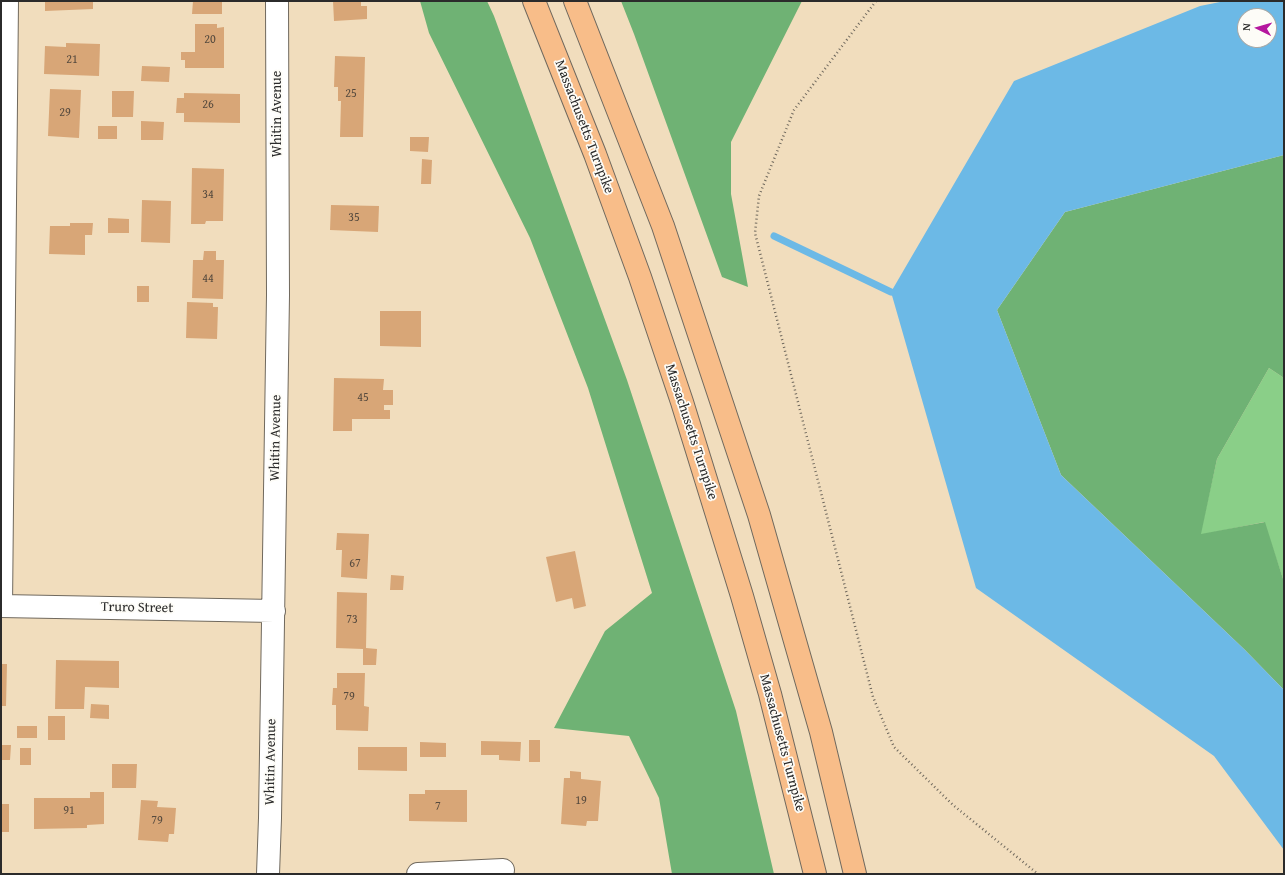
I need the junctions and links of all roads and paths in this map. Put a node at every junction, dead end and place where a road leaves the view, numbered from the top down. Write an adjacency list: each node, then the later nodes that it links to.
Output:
1 (7, 1): 6 (street)
2 (277, 1): 7 (street, Whitin Avenue)
3 (534, 1): 11 (highway, Massachusetts Turnpike)
4 (575, 1): 12 (highway)
5 (876, 1): 13 (path)
6 (1, 606): 7 (street, Truro Street)
7 (274, 611): 9 (street, Whitin Avenue)
8 (503, 870): 10 (street)
9 (268, 874)
10 (418, 874)
11 (815, 874)
12 (855, 874)
13 (1038, 874)

